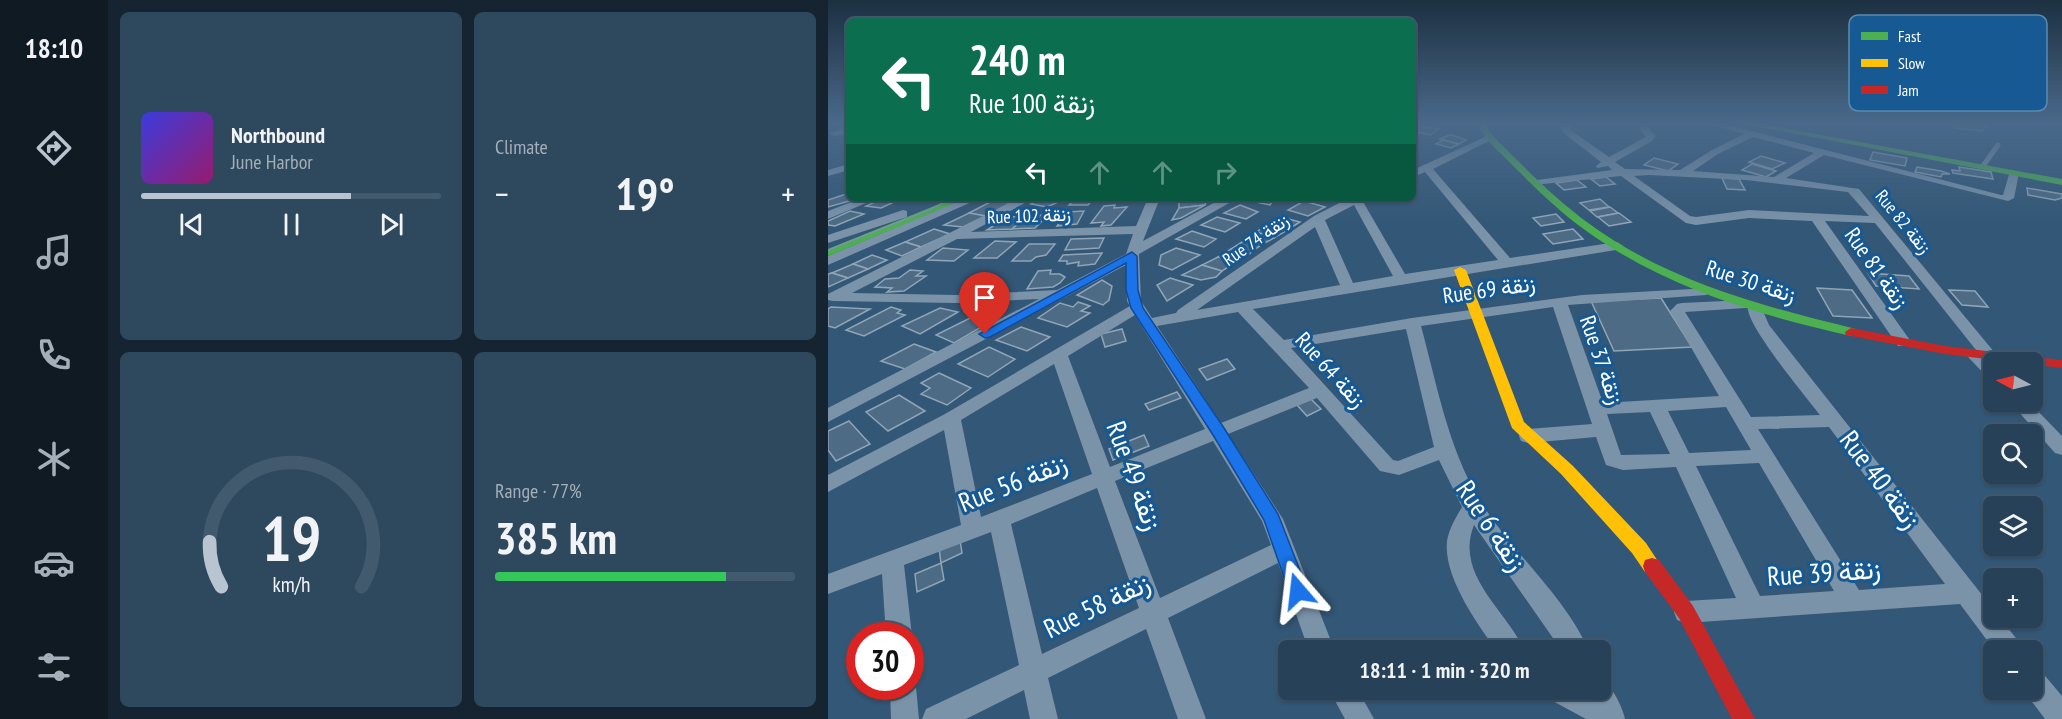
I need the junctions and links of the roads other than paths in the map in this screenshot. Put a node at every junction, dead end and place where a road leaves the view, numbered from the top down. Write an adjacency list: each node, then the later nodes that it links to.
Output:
1 (1451, 157): 15 (street)
2 (1509, 157): 26 (street, Rue 30 زنقة)
3 (1603, 157): 12 (street)
4 (1616, 157): 12 (street)
5 (1708, 157): 19 (street)
6 (1815, 157): 23 (street)
7 (1828, 157): 24 (street)
8 (1830, 157): 20 (street)
9 (1931, 157): 13 (street)
10 (1944, 157): 13 (street)
11 (1989, 157): 13 (lane)
12 (1609, 161): 16 (street); 21 (street)
13 (1984, 164): 20 (street); 22 (street)
14 (846, 168): 17 (street)
15 (1427, 168): 18 (street); 47 (street)
16 (1622, 172): 19 (street, Rue 82 زنقة); 21 (street, Rue 82 زنقة); 37 (street)
17 (828, 173)
18 (1416, 173)
19 (1683, 173): 23 (street, Rue 82 زنقة)
20 (2014, 173): 25 (street)
21 (1584, 176): 26 (street, Rue 82 زنقة)
22 (2062, 177)
23 (1776, 180): 39 (street, Rue 82 زنقة)
24 (1917, 182)
25 (2062, 182)
26 (1537, 183): 43 (street, Rue 30 زنقة)
27 (864, 201): 36 (street)
28 (931, 201): 42 (street)
29 (955, 201): 44 (street)
30 (968, 201): 46 (street)
31 (1022, 201): 41 (street)
32 (1153, 201): 40 (street)
33 (1227, 201): 45 (street)
34 (1351, 201): 38 (street, Rue 74 زنقة)
35 (1359, 201): 49 (street)
36 (828, 215)
37 (1816, 217): 39 (street); 61 (street, Rue 81 زنقة)
38 (1318, 219): 50 (street); 59 (street, Rue 74 زنقة)
39 (1879, 220): 64 (street, Rue 82 زنقة)
40 (1140, 230): 41 (street, Rue 102 زنقة); 45 (street)
41 (955, 236): 53 (street)
42 (828, 241)
43 (1617, 246): 47 (street); 51 (street, Rue 30 زنقة)
44 (828, 253)
45 (1132, 254): 52 (street); 58 (street)
46 (828, 261)
47 (1507, 263): 48 (street)
48 (1460, 270): 49 (street); 57 (street)
49 (1401, 279): 50 (street)
50 (1348, 288): 55 (street)
51 (1706, 291): 54 (street, Rue 69 زنقة); 56 (street, Rue 30 زنقة)
52 (1064, 293): 53 (street); 71 (street)
53 (830, 298)
54 (1559, 302): 57 (street, Rue 69 زنقة); 69 (street, Rue 37 زنقة)
55 (1241, 306): 59 (street); 62 (street, Rue 64 زنقة)
56 (1750, 306): 61 (street, Rue 30 زنقة); 67 (street); 73 (street, Rue 40 زنقة)
57 (1475, 314): 60 (street, Rue 69 زنقة); 77 (street)
58 (1142, 315): 59 (street); 63 (street); 76 (street)
59 (1177, 317)
60 (1412, 323): 62 (street, Rue 69 زنقة); 79 (street, Rue 6 زنقة)
61 (1904, 343): 64 (street, Rue 30 زنقة)
62 (1280, 345): 66 (street, Rue 64 زنقة)
63 (1059, 355): 72 (street); 82 (street, Rue 49 زنقة)
64 (1982, 355): 65 (street, Rue 30 زنقة)
65 (2062, 364)
66 (1318, 391): 76 (street, Rue 56 زنقة); 79 (street, Rue 64 زنقة)
67 (1731, 401): 68 (street); 74 (street)
68 (1656, 405): 69 (street); 81 (street)
69 (1596, 409): 75 (street, Rue 37 زنقة)
70 (2028, 412): 78 (street)
71 (828, 416)
72 (951, 418): 83 (street); 86 (street)
73 (1835, 421): 74 (street); 90 (street, Rue 40 زنقة)
74 (1745, 423): 80 (street)
75 (1603, 430): 77 (street, Rue 37 زنقة); 81 (street)
76 (1219, 432): 82 (street, Rue 56 زنقة); 87 (street)
77 (1528, 436): 93 (street)
78 (2062, 448)
79 (1445, 450): 84 (street, Rue 6 زنقة)
80 (1765, 456): 81 (street); 91 (street)
81 (1683, 460): 92 (street)
82 (1104, 477): 85 (street, Rue 56 زنقة); 94 (street, Rue 49 زنقة)
83 (828, 484)
84 (1473, 507): 97 (street); 98 (street, Rue 6 زنقة)
85 (999, 520): 86 (street, Rue 56 زنقة); 100 (street)
86 (973, 530): 88 (street, Rue 56 زنقة)
87 (1285, 549): 94 (street, Rue 58 زنقة); 96 (street)
88 (892, 560): 89 (street, Rue 56 زنقة); 95 (street)
89 (828, 584)
90 (1966, 594): 91 (street, Rue 39 زنقة); 99 (street, Rue 40 زنقة)
91 (1853, 601): 92 (street, Rue 39 زنقة)
92 (1753, 607): 93 (street, Rue 39 زنقة)
93 (1686, 612): 113 (street)
94 (1154, 613): 100 (street, Rue 58 زنقة); 111 (street, Rue 49 زنقة)
95 (897, 622)
96 (1317, 640)
97 (1504, 640)
98 (1570, 640)
99 (2002, 640)
100 (1033, 670): 109 (street, Rue 58 زنقة); 110 (street)
101 (2043, 694): 107 (street)
102 (904, 700): 108 (street)
103 (1349, 700): 112 (street)
104 (1578, 700): 106 (street)
105 (1601, 700): 106 (street)
106 (1611, 718)
107 (2062, 718)
108 (906, 719)
109 (936, 719)
110 (1044, 719)
111 (1192, 719)
112 (1360, 719)
113 (1744, 719)

